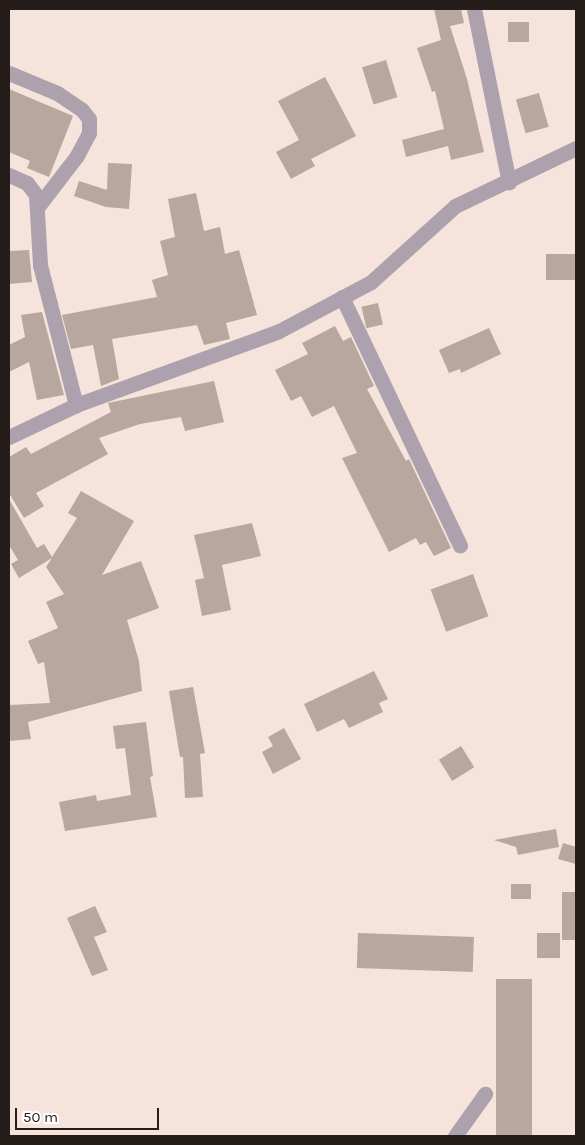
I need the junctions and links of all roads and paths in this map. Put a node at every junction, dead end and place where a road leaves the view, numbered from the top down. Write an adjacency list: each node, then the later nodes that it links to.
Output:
1 (474, 9): 5 (street)
2 (9, 73): 6 (street)
3 (576, 148): 5 (street)
4 (9, 175): 6 (street)
5 (509, 182): 7 (street)
6 (39, 205): 8 (street)
7 (342, 297): 8 (street); 10 (street)
8 (76, 405): 9 (street)
9 (9, 437)
10 (460, 545)
11 (485, 1094): 12 (street)
12 (455, 1136)

